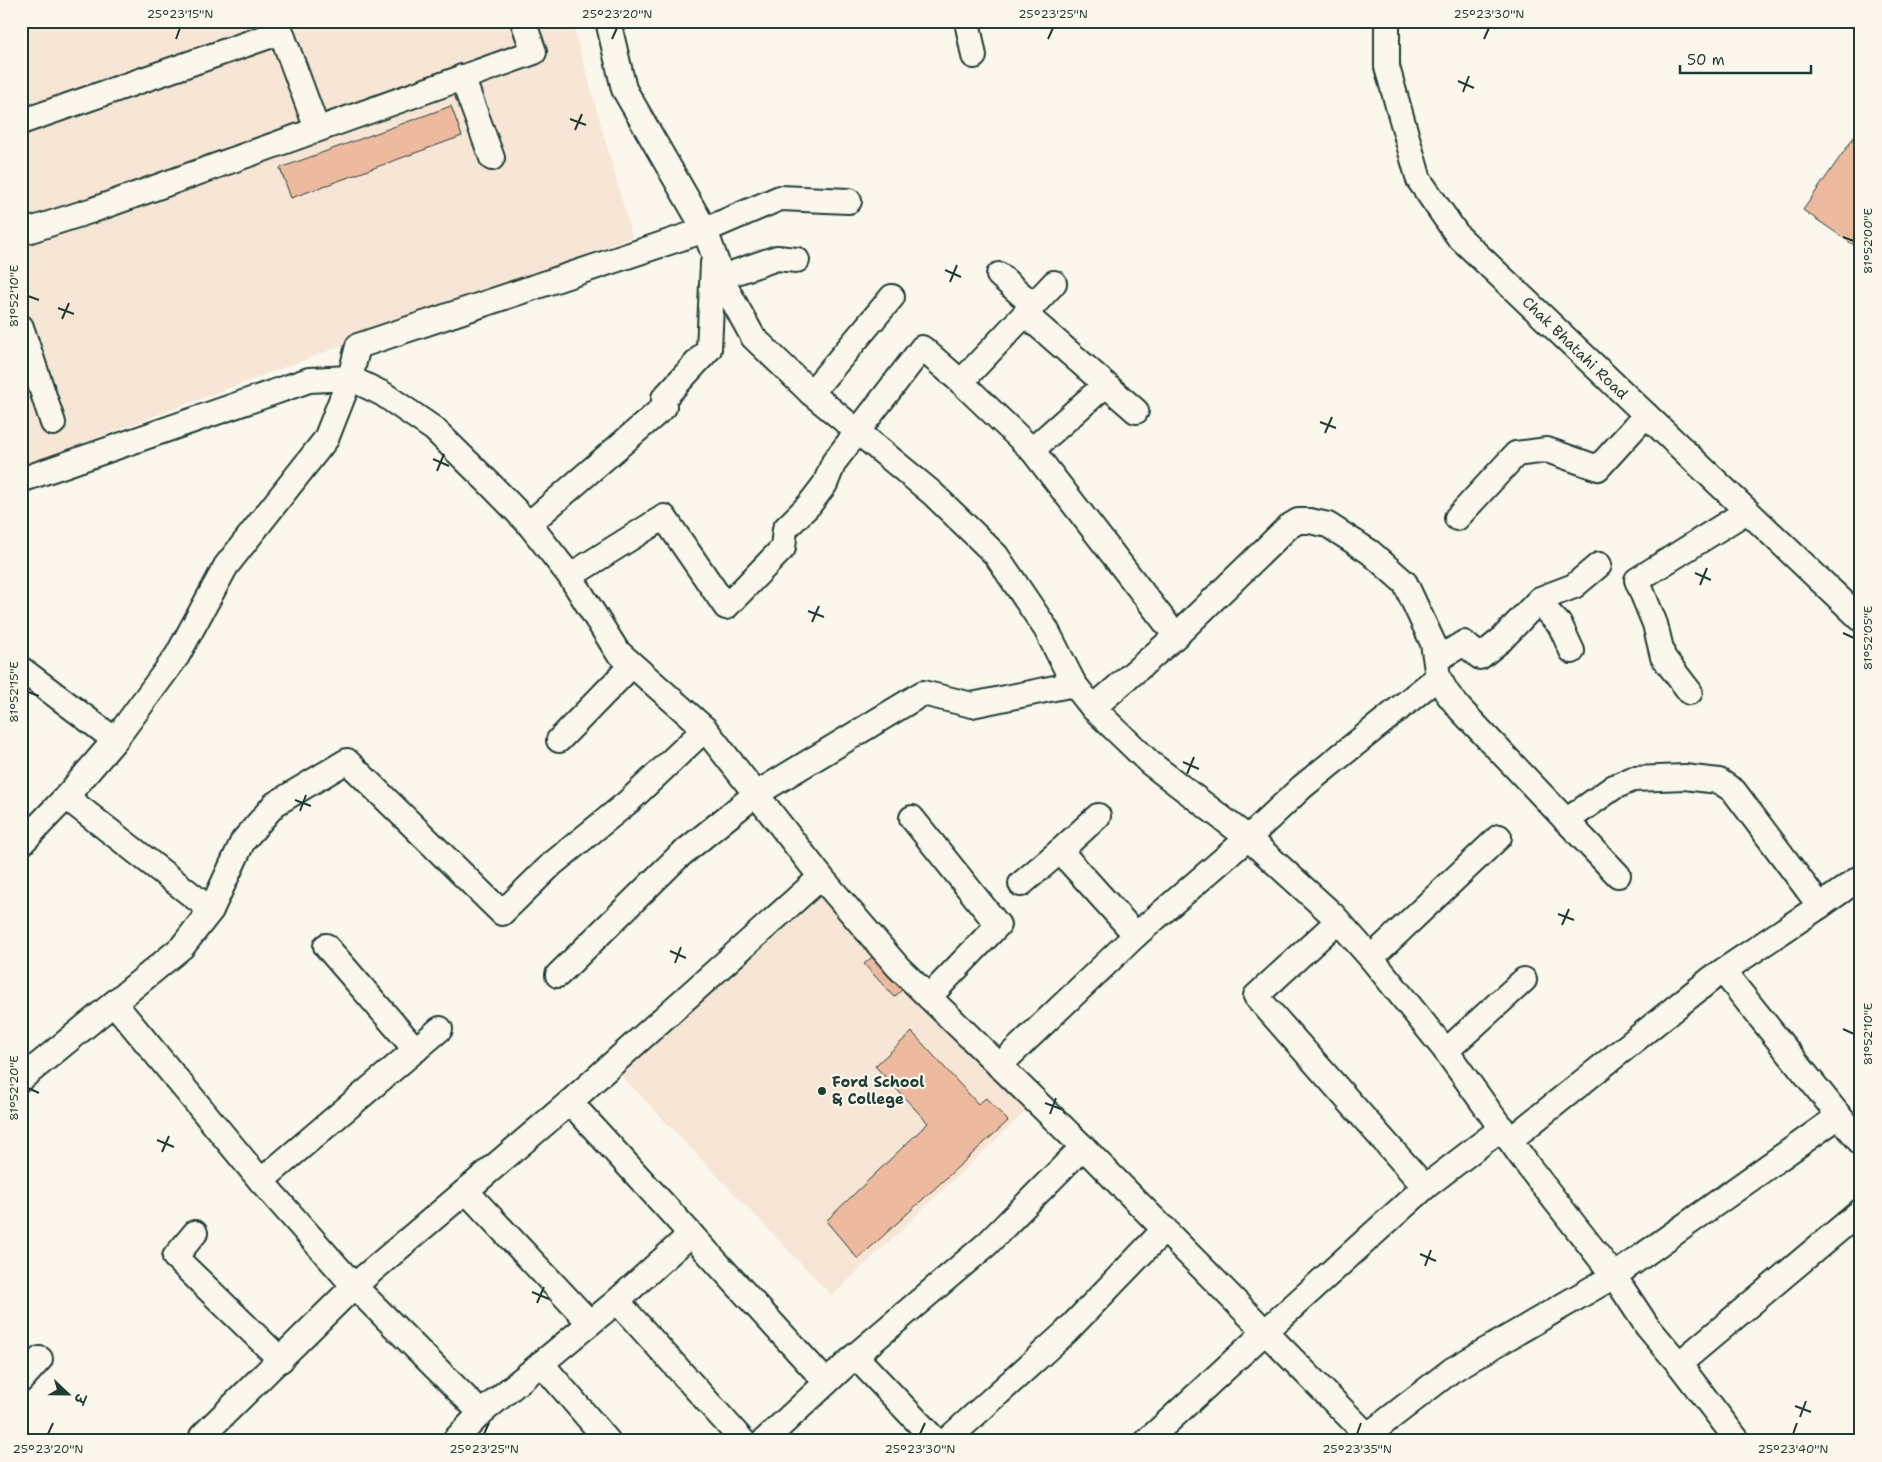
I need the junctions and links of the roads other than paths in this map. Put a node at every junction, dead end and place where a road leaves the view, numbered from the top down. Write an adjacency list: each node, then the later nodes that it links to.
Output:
1 (523, 21): 7 (street)
2 (608, 21): 12 (street)
3 (967, 21): 6 (street)
4 (1387, 21): 27 (street, Chak Bhatahi Road)
5 (279, 26): 8 (street); 9 (street)
6 (974, 56)
7 (462, 77): 9 (street); 10 (street)
8 (21, 122)
9 (317, 129): 13 (street)
10 (492, 158)
11 (850, 201): 12 (street)
12 (705, 230): 14 (street); 22 (street)
13 (21, 233)
14 (714, 256): 17 (street); 34 (street)
15 (797, 260): 17 (street)
16 (999, 275): 20 (street)
17 (722, 277): 25 (street)
18 (1054, 283): 20 (street)
19 (892, 297): 25 (street)
20 (1029, 309): 23 (street); 24 (street)
21 (21, 327): 28 (street)
22 (350, 378): 31 (street); 34 (street); 48 (street)
23 (961, 382): 29 (street); 30 (street)
24 (1105, 385): 26 (street); 30 (street)
25 (812, 393): 29 (street)
26 (1136, 411)
27 (1646, 415): 32 (street, Chak Bhatahi Road); 33 (street)
28 (53, 423)
29 (858, 430): 36 (street); 44 (street)
30 (1032, 450): 39 (street)
31 (21, 480)
32 (1747, 511): 38 (street, Chak Bhatahi Road); 45 (street)
33 (1457, 518)
34 (528, 524): 36 (street)
35 (1599, 565): 37 (street)
36 (570, 576): 41 (street)
37 (1538, 602): 40 (street); 42 (street)
38 (1861, 619)
39 (1176, 636): 42 (street); 46 (street)
40 (1572, 651)
41 (632, 665): 47 (street); 49 (street)
42 (1437, 668): 54 (street); 56 (street)
43 (21, 669): 48 (street)
44 (1074, 684): 46 (street); 50 (street)
45 (1690, 692)
46 (1093, 708): 56 (street)
47 (705, 729): 50 (street); 64 (street)
48 (115, 740): 51 (street)
49 (559, 740)
50 (756, 794): 60 (street); 70 (street)
51 (66, 797): 57 (street); 64 (street)
52 (1098, 816): 58 (street)
53 (912, 818): 72 (street)
54 (1566, 821): 59 (street); 63 (street)
55 (1498, 837): 68 (street)
56 (1248, 838): 65 (street); 66 (street)
57 (21, 844)
58 (1060, 851): 62 (street); 66 (street)
59 (1618, 876)
60 (821, 877): 72 (street); 79 (street)
61 (1861, 877): 63 (street)
62 (1021, 884)
63 (1820, 906): 69 (street)
64 (211, 910): 73 (street)
65 (1338, 921): 68 (street); 85 (street)
66 (1136, 935): 77 (street)
67 (326, 946): 75 (street)
68 (1371, 958): 76 (street)
69 (1723, 971): 80 (street); 81 (street)
70 (558, 975)
71 (1524, 980): 76 (street)
72 (929, 997): 77 (street)
73 (114, 1003): 78 (street); 84 (street)
74 (440, 1029): 75 (street)
75 (416, 1050): 84 (street)
76 (1446, 1051): 81 (street)
77 (999, 1066): 83 (street)
78 (24, 1072)
79 (570, 1102): 86 (street); 90 (street)
80 (1838, 1116): 82 (street); 91 (street)
81 (1506, 1134): 85 (street); 91 (street)
82 (1861, 1143)
83 (1083, 1147): 88 (street); 96 (street)
84 (260, 1181): 92 (street)
85 (1425, 1187): 95 (street)
86 (466, 1190): 92 (street); 94 (street)
87 (1861, 1210): 100 (street)
88 (1165, 1229): 95 (street); 112 (street)
89 (195, 1233): 98 (street)
90 (691, 1234): 93 (street); 102 (street)
91 (1614, 1276): 100 (street); 104 (street)
92 (354, 1286): 98 (street); 103 (street)
93 (617, 1301): 94 (street); 109 (street)
94 (590, 1323): 99 (street)
95 (1266, 1330): 104 (street); 105 (street)
96 (855, 1356): 102 (street); 111 (street)
97 (40, 1359): 101 (street)
98 (281, 1360): 106 (street)
99 (541, 1363): 103 (street); 108 (street)
100 (1679, 1364): 113 (street)
101 (21, 1380)
102 (826, 1382): 110 (street)
103 (481, 1414): 107 (street)
104 (1370, 1438)
105 (1150, 1440)
106 (206, 1441)
107 (454, 1441)
108 (608, 1441)
109 (743, 1441)
110 (764, 1441)
111 (936, 1441)
112 (946, 1441)
113 (1738, 1441)

